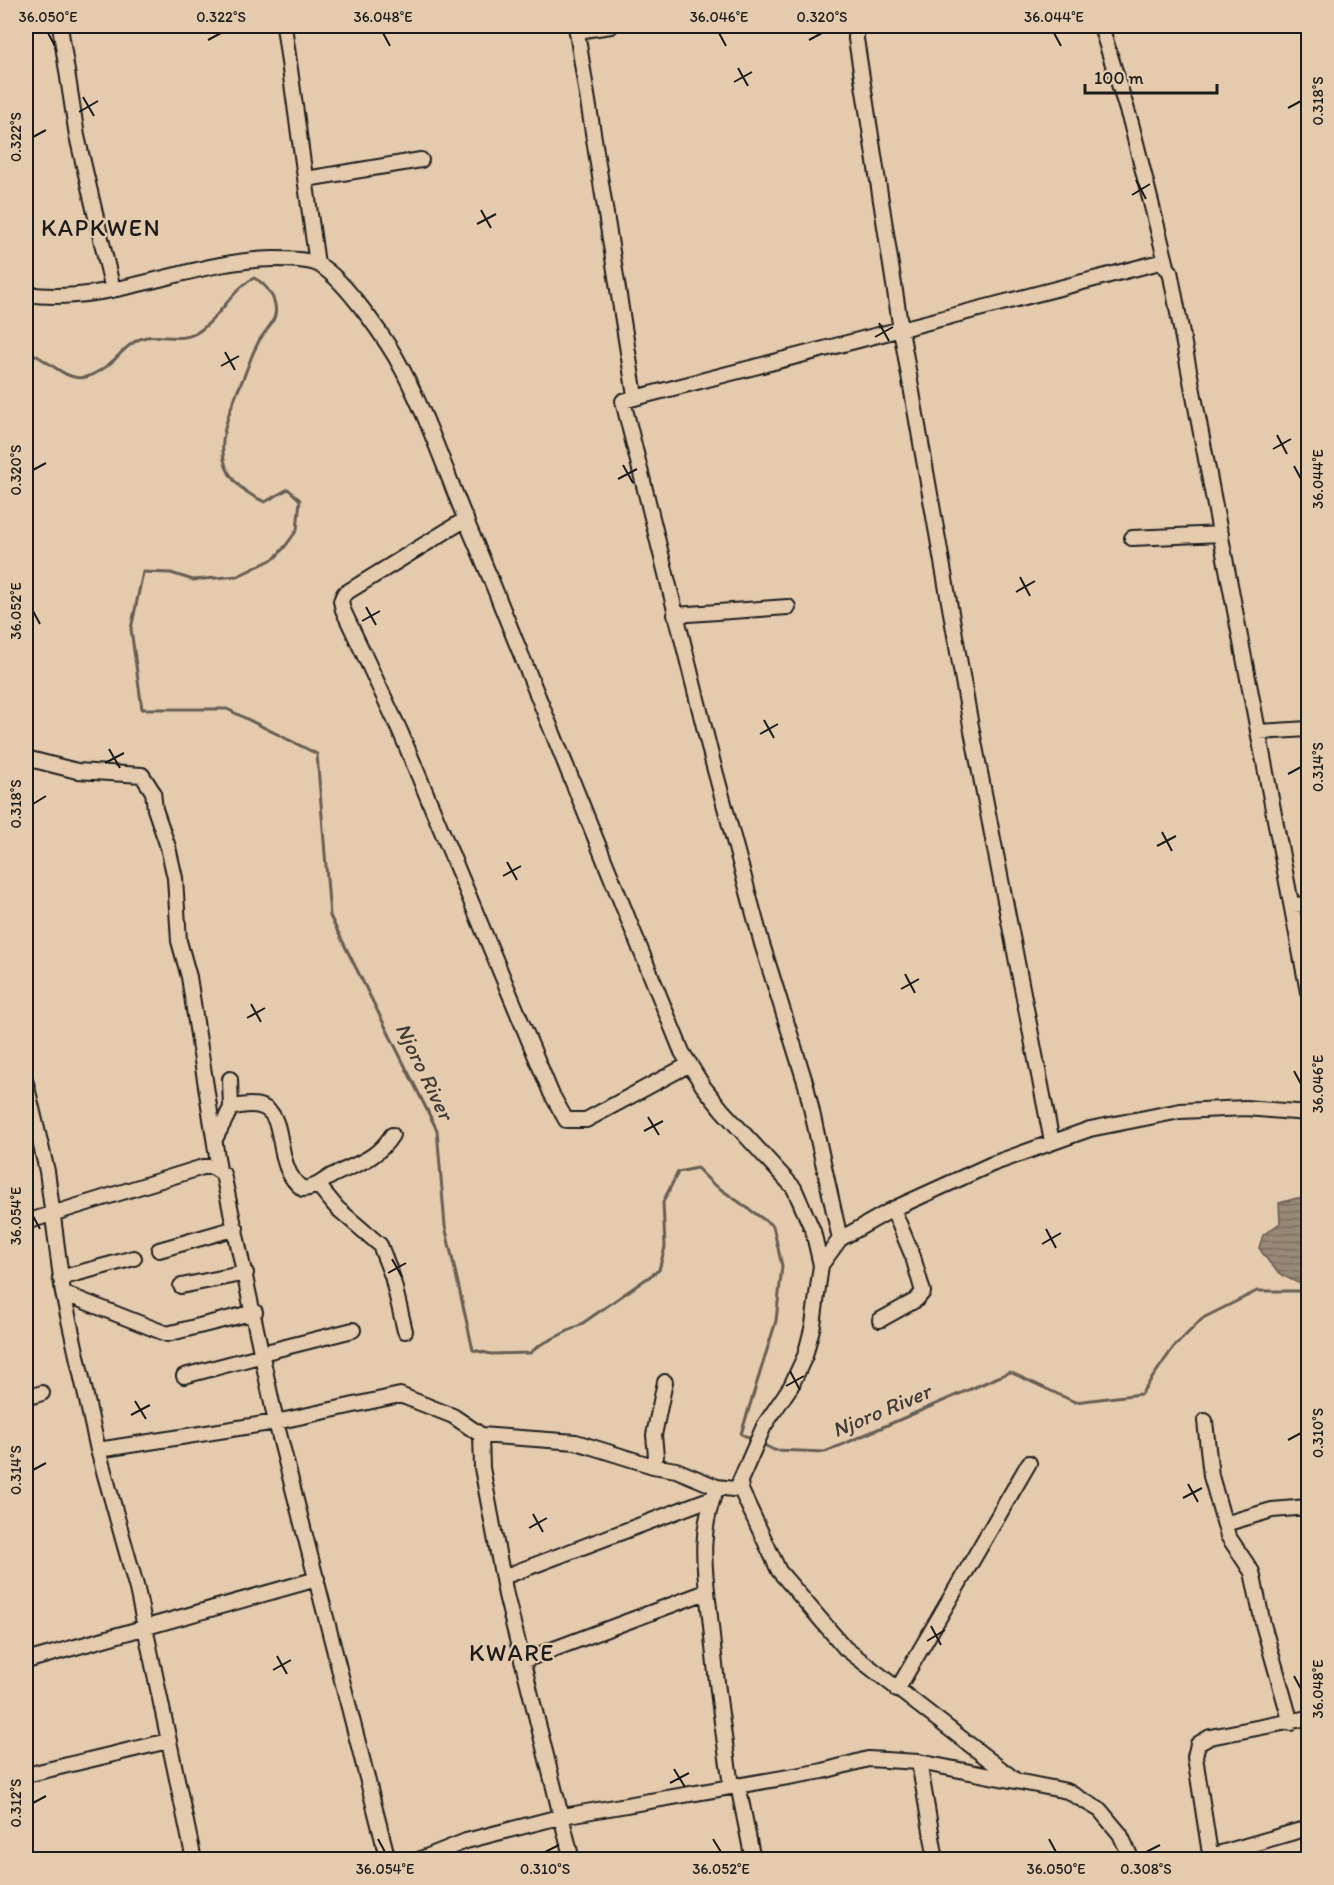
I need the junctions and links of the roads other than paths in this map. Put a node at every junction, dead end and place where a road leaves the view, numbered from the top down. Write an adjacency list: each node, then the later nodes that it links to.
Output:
1 (60, 26): 11 (street)
2 (284, 26): 8 (street)
3 (611, 26): 6 (street)
4 (856, 26): 13 (street)
5 (1101, 26): 10 (street)
6 (577, 28): 14 (street)
7 (421, 160): 8 (street)
8 (306, 179): 9 (street)
9 (317, 264): 11 (street); 15 (street)
10 (1167, 266): 13 (street); 16 (street)
11 (114, 290): 12 (street)
12 (26, 294)
13 (901, 330): 14 (street); 33 (street)
14 (635, 396): 19 (street)
15 (466, 519): 26 (street); 26 (street)
16 (1221, 534): 17 (street); 21 (street)
17 (1132, 538)
18 (788, 607): 19 (street)
19 (675, 615): 40 (street)
20 (1308, 729): 21 (street)
21 (1258, 732): 24 (street)
22 (26, 758): 32 (street)
23 (1308, 904): 24 (street)
24 (1293, 905): 25 (street)
25 (1308, 992)
26 (690, 1064): 43 (street)
27 (230, 1079): 29 (street)
28 (26, 1083): 37 (street)
29 (231, 1108): 32 (street); 35 (street)
30 (1308, 1113): 33 (street)
31 (392, 1135): 35 (street)
32 (215, 1139): 34 (street)
33 (1052, 1142): 36 (street)
34 (219, 1170): 37 (street); 39 (street)
35 (318, 1185): 51 (street)
36 (893, 1209): 40 (street); 49 (street)
37 (52, 1215): 38 (street); 45 (street)
38 (26, 1222)
39 (236, 1228): 41 (street); 44 (street)
40 (840, 1239): 43 (street)
41 (159, 1250)
42 (134, 1258): 45 (street)
43 (821, 1265): 63 (street)
44 (246, 1273): 46 (street); 48 (street)
45 (60, 1278): 47 (street)
46 (181, 1286)
47 (63, 1293): 48 (street); 60 (street)
48 (255, 1312): 52 (street)
49 (880, 1320)
50 (353, 1330): 52 (street)
51 (405, 1331)
52 (263, 1354): 53 (street); 58 (street)
53 (184, 1376)
54 (665, 1382): 62 (street)
55 (42, 1393): 56 (street)
56 (26, 1398)
57 (1205, 1421): 66 (street)
58 (276, 1422): 59 (street); 60 (street); 68 (street)
59 (481, 1435): 62 (street); 67 (street)
60 (98, 1450): 70 (street)
61 (1029, 1463): 73 (street)
62 (653, 1466): 64 (street)
63 (741, 1490): 64 (street); 73 (street)
64 (714, 1492): 67 (street); 69 (street)
65 (1308, 1506): 66 (street)
66 (1225, 1522): 75 (street)
67 (503, 1576): 71 (street)
68 (317, 1579): 70 (street); 85 (street)
69 (706, 1592): 71 (street); 80 (street)
70 (144, 1627): 72 (street); 76 (street)
71 (522, 1660): 81 (street)
72 (26, 1661)
73 (897, 1690): 79 (street)
74 (1308, 1718): 75 (street)
75 (1291, 1723): 83 (street)
76 (168, 1741): 78 (street); 84 (street)
77 (919, 1762): 79 (street); 80 (street); 89 (street)
78 (26, 1775)
79 (1014, 1779): 90 (street)
80 (734, 1785): 81 (street); 88 (street)
81 (563, 1816): 86 (street); 87 (street)
82 (1308, 1828): 83 (street)
83 (1211, 1858)
84 (194, 1860)
85 (388, 1860)
86 (418, 1860)
87 (572, 1860)
88 (753, 1860)
89 (936, 1860)
90 (1132, 1860)

